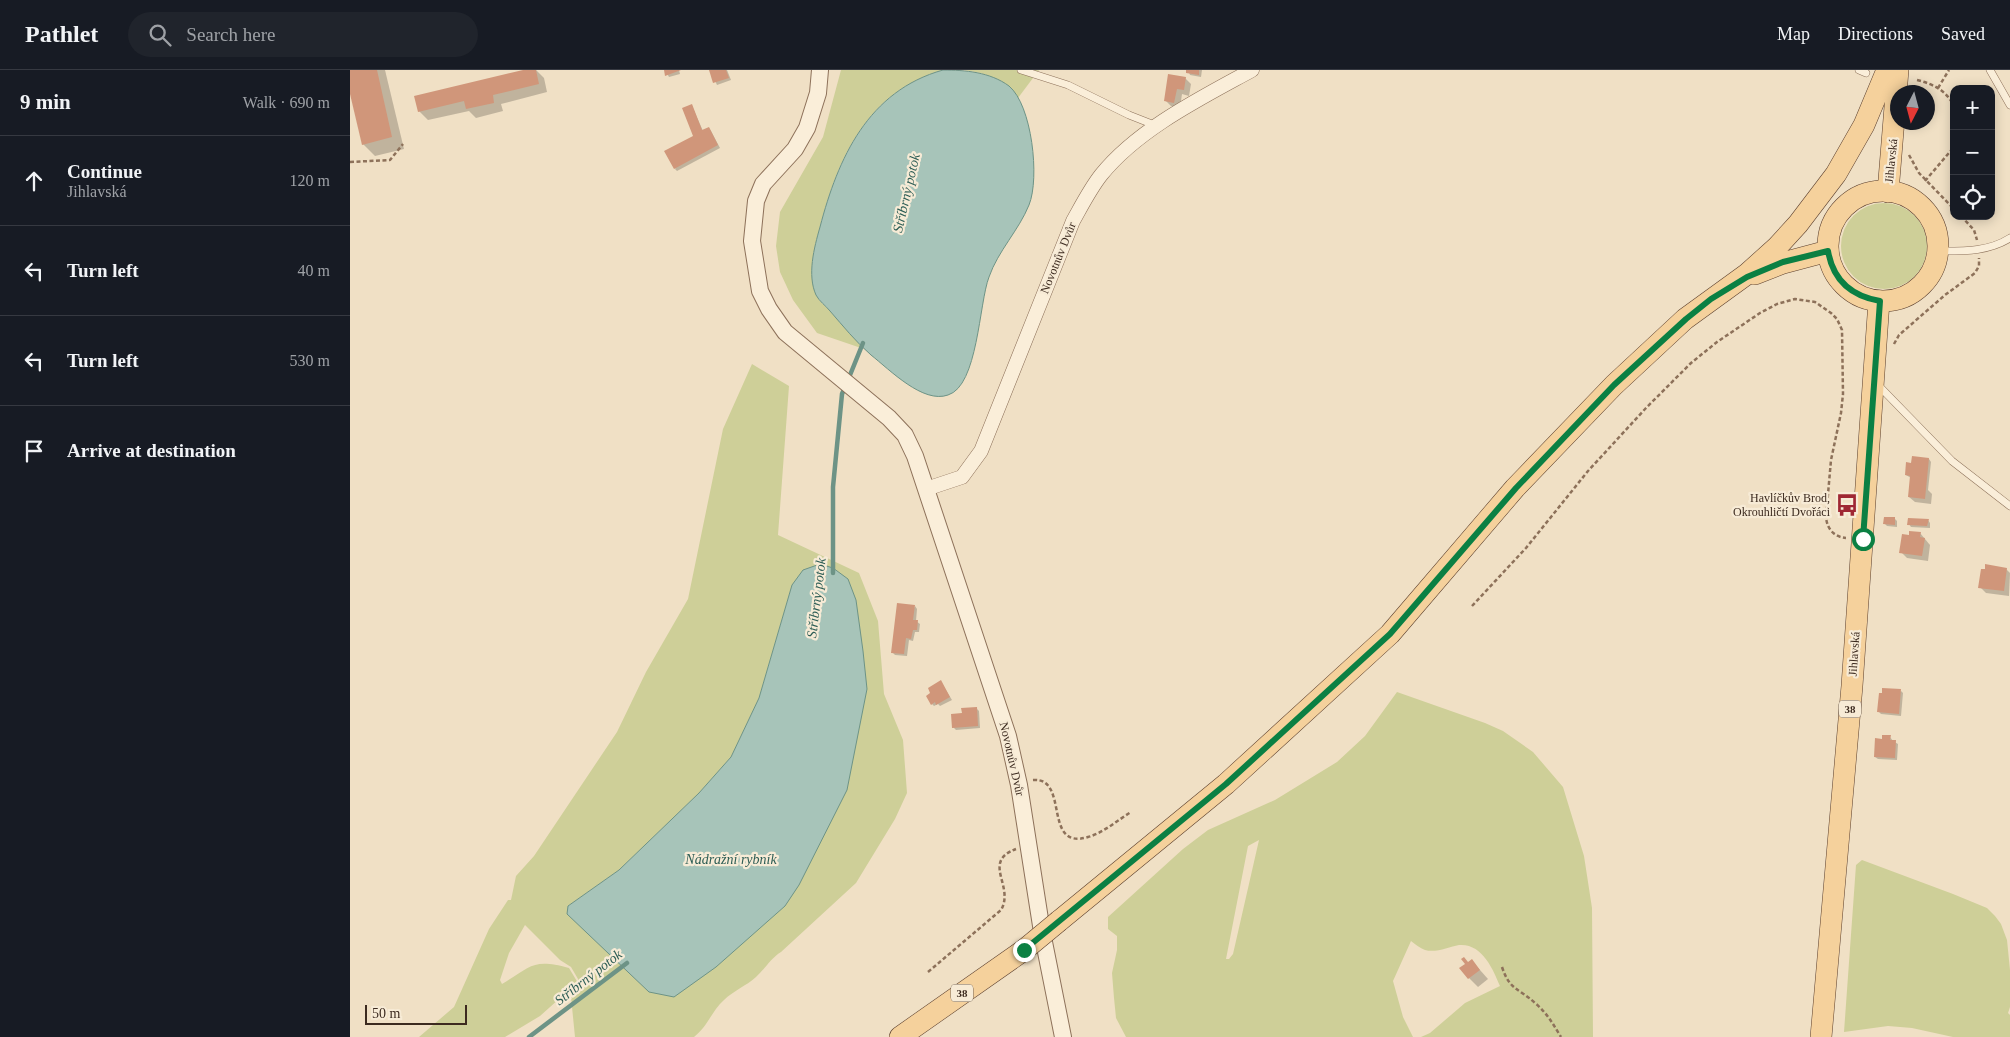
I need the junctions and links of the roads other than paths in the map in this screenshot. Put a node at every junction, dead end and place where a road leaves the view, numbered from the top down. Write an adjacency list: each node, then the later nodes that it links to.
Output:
1 (820, 70): 18 (street, Novotnův Dvůr)
2 (1021, 70): 10 (lane)
3 (1252, 70): 10 (street, Novotnův Dvůr)
4 (1859, 70): 8 (lane)
5 (1887, 70): 15 (main road)
6 (1898, 70): 11 (main road, Jihlavská)
7 (1990, 70): 9 (lane)
8 (1866, 73)
9 (2010, 104)
10 (1157, 126): 18 (street, Novotnův Dvůr)
11 (1888, 192): 13 (main road); 14 (main road)
12 (2010, 238): 14 (lane)
13 (1828, 251): 15 (main road, 38); 16 (main road)
14 (1938, 251): 16 (main road)
15 (1730, 286): 20 (main road, 38, bridge)
16 (1880, 301): 17 (main road, Jihlavská / 38)
17 (1874, 381): 19 (lane); 22 (main road, Jihlavská / 38)
18 (926, 489): 21 (street, Novotnův Dvůr)
19 (2010, 506)
20 (900, 1037)
21 (1063, 1037)
22 (1821, 1037)

